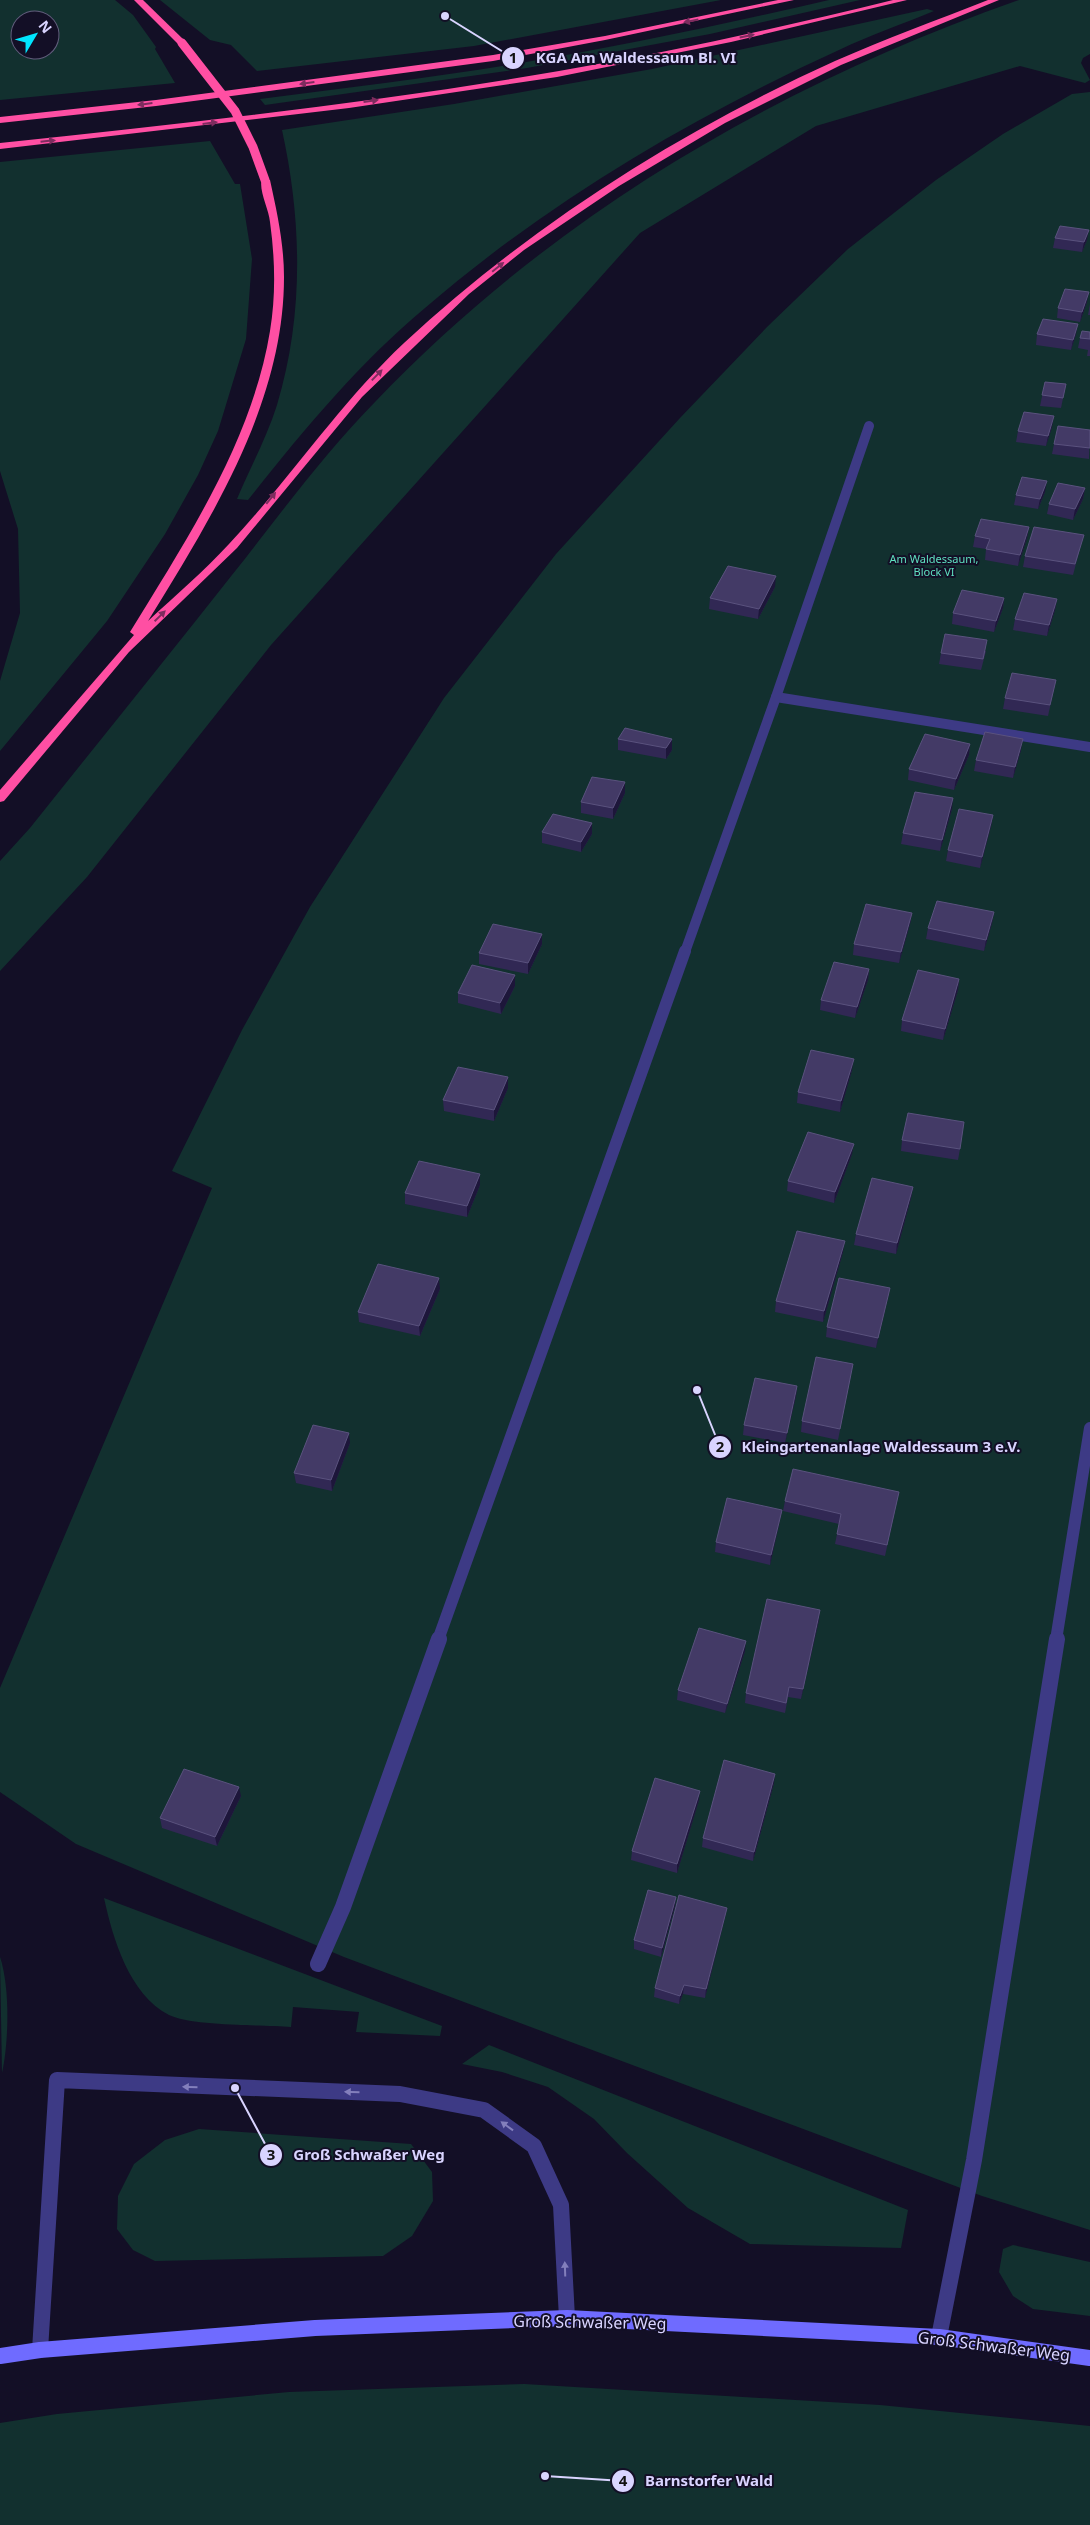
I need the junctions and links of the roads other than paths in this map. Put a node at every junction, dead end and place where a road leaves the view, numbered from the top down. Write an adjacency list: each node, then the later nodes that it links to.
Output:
1 (138, 0): 8 (highway, bridge)
2 (790, 0): 5 (highway, one-way to 5)
3 (903, 0): 6 (highway, one-way to 3)
4 (995, 0): 8 (highway, one-way to 4)
5 (0, 120)
6 (0, 146)
7 (869, 426): 9 (lane)
8 (125, 650): 11 (highway)
9 (776, 697): 10 (lane); 13 (lane)
10 (1090, 747)
11 (0, 798)
12 (1090, 1428): 15 (lane)
13 (318, 1964)
14 (567, 2318): 15 (street, Groß Schwaßer Weg); 16 (street, Groß Schwaßer Weg); 16 (lane, one-way to 16)
15 (939, 2337): 18 (street, Groß Schwaßer Weg)
16 (40, 2350): 17 (street, Groß Schwaßer Weg)
17 (0, 2356)
18 (1090, 2358)

